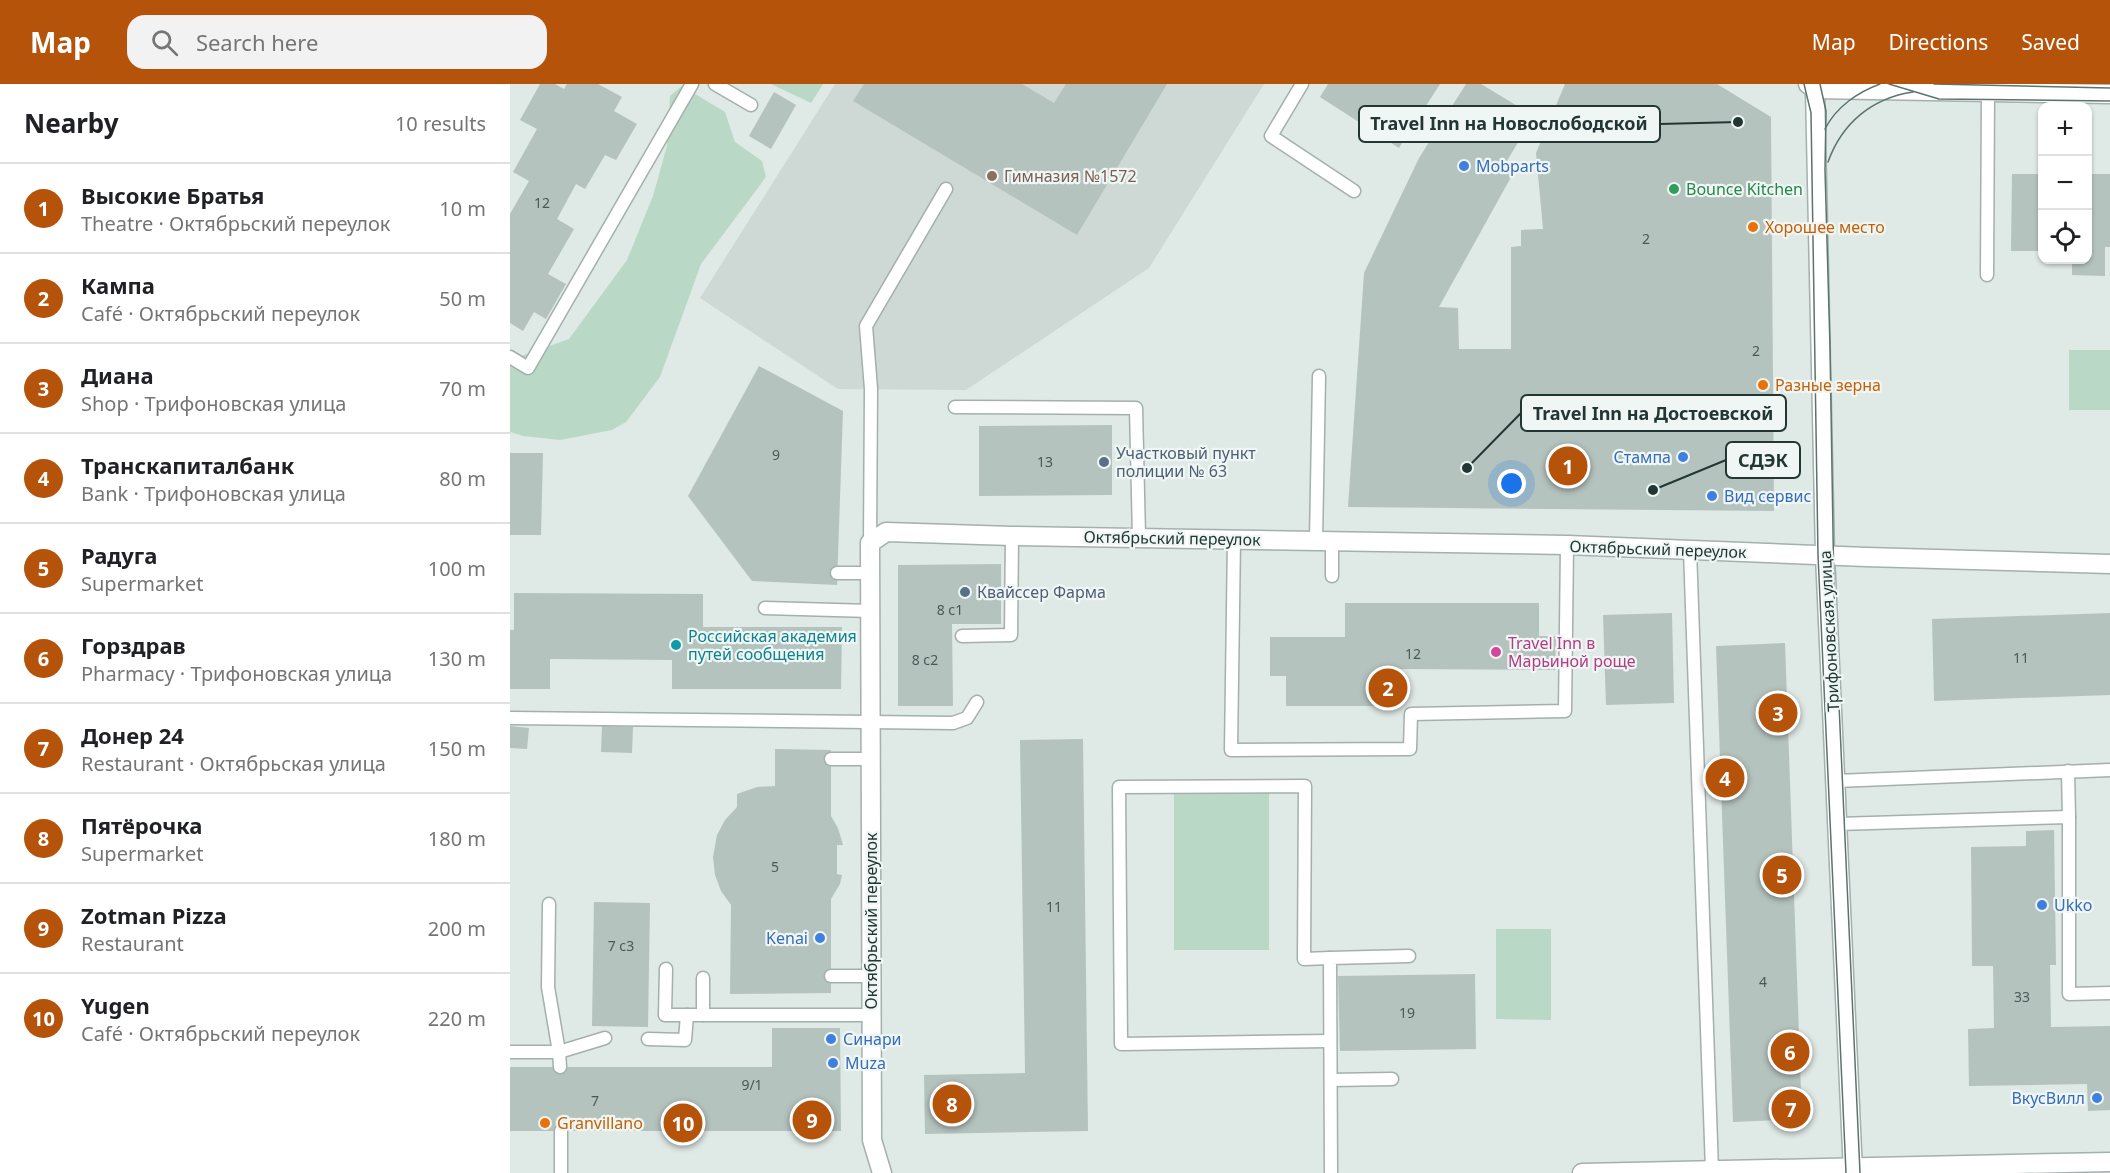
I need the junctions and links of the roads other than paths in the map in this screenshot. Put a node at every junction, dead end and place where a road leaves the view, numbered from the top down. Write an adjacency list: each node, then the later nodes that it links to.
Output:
1 (692, 84): 13 (lane)
2 (715, 84): 9 (lane)
3 (1302, 84): 11 (lane)
4 (1812, 87): 5 (street); 23 (street, Трифоновская улица)
5 (1915, 87): 7 (street)
6 (2013, 88): 7 (street); 8 (street)
7 (1988, 92): 12 (lane)
8 (2110, 94)
9 (751, 105)
10 (946, 189): 20 (lane)
11 (1354, 191)
12 (1987, 275)
13 (510, 357)
14 (1319, 376): 19 (lane)
15 (955, 407): 17 (lane)
16 (1012, 536): 17 (street, Октябрьский переулок); 20 (street, Октябрьский переулок); 30 (lane)
17 (1139, 537): 18 (street, Октябрьский переулок)
18 (1234, 539): 19 (street, Октябрьский переулок); 21 (lane)
19 (1324, 541): 21 (street, Октябрьский переулок); 27 (lane)
20 (870, 543): 26 (street, Октябрьский переулок)
21 (1567, 545): 22 (street, Октябрьский переулок)
22 (1690, 550): 23 (street, Октябрьский переулок); 62 (lane)
23 (1825, 555): 24 (street, Октябрьский переулок); 38 (street, Трифоновская улица)
24 (2110, 564)
25 (837, 573): 26 (lane)
26 (870, 573): 29 (street, Октябрьский переулок)
27 (1332, 576)
28 (765, 608): 29 (lane)
29 (870, 611): 33 (street, Октябрьский переулок)
30 (962, 636)
31 (977, 702): 33 (lane)
32 (510, 718): 33 (lane)
33 (870, 721): 35 (street, Октябрьский переулок)
34 (831, 759): 35 (lane)
35 (870, 759): 46 (street, Октябрьский переулок)
36 (2110, 770): 37 (lane)
37 (2068, 771): 38 (lane); 39 (lane)
38 (1836, 781): 40 (street, Трифоновская улица)
39 (2069, 817): 40 (lane); 48 (lane)
40 (1838, 824): 63 (street, Трифоновская улица)
41 (549, 904): 55 (lane)
42 (1409, 956): 43 (lane)
43 (1330, 958): 54 (lane); 54 (lane)
44 (666, 969): 49 (lane)
45 (831, 976): 46 (lane)
46 (871, 976): 51 (street, Октябрьский переулок)
47 (704, 978): 50 (lane)
48 (2110, 993)
49 (687, 1015): 50 (lane); 53 (lane)
50 (703, 1015): 51 (lane)
51 (871, 1015): 65 (street, Октябрьский переулок)
52 (605, 1038): 55 (lane)
53 (648, 1039)
54 (1330, 1041): 59 (lane)
55 (559, 1052): 56 (lane); 57 (lane)
56 (510, 1053)
57 (560, 1067)
58 (1392, 1078): 59 (lane)
59 (1331, 1080): 66 (lane)
60 (561, 1131): 64 (lane)
61 (2110, 1162): 63 (street)
62 (1712, 1170): 63 (street); 67 (street)
63 (1853, 1170)
64 (561, 1173)
65 (882, 1173)
66 (1331, 1173)
67 (1582, 1173)

